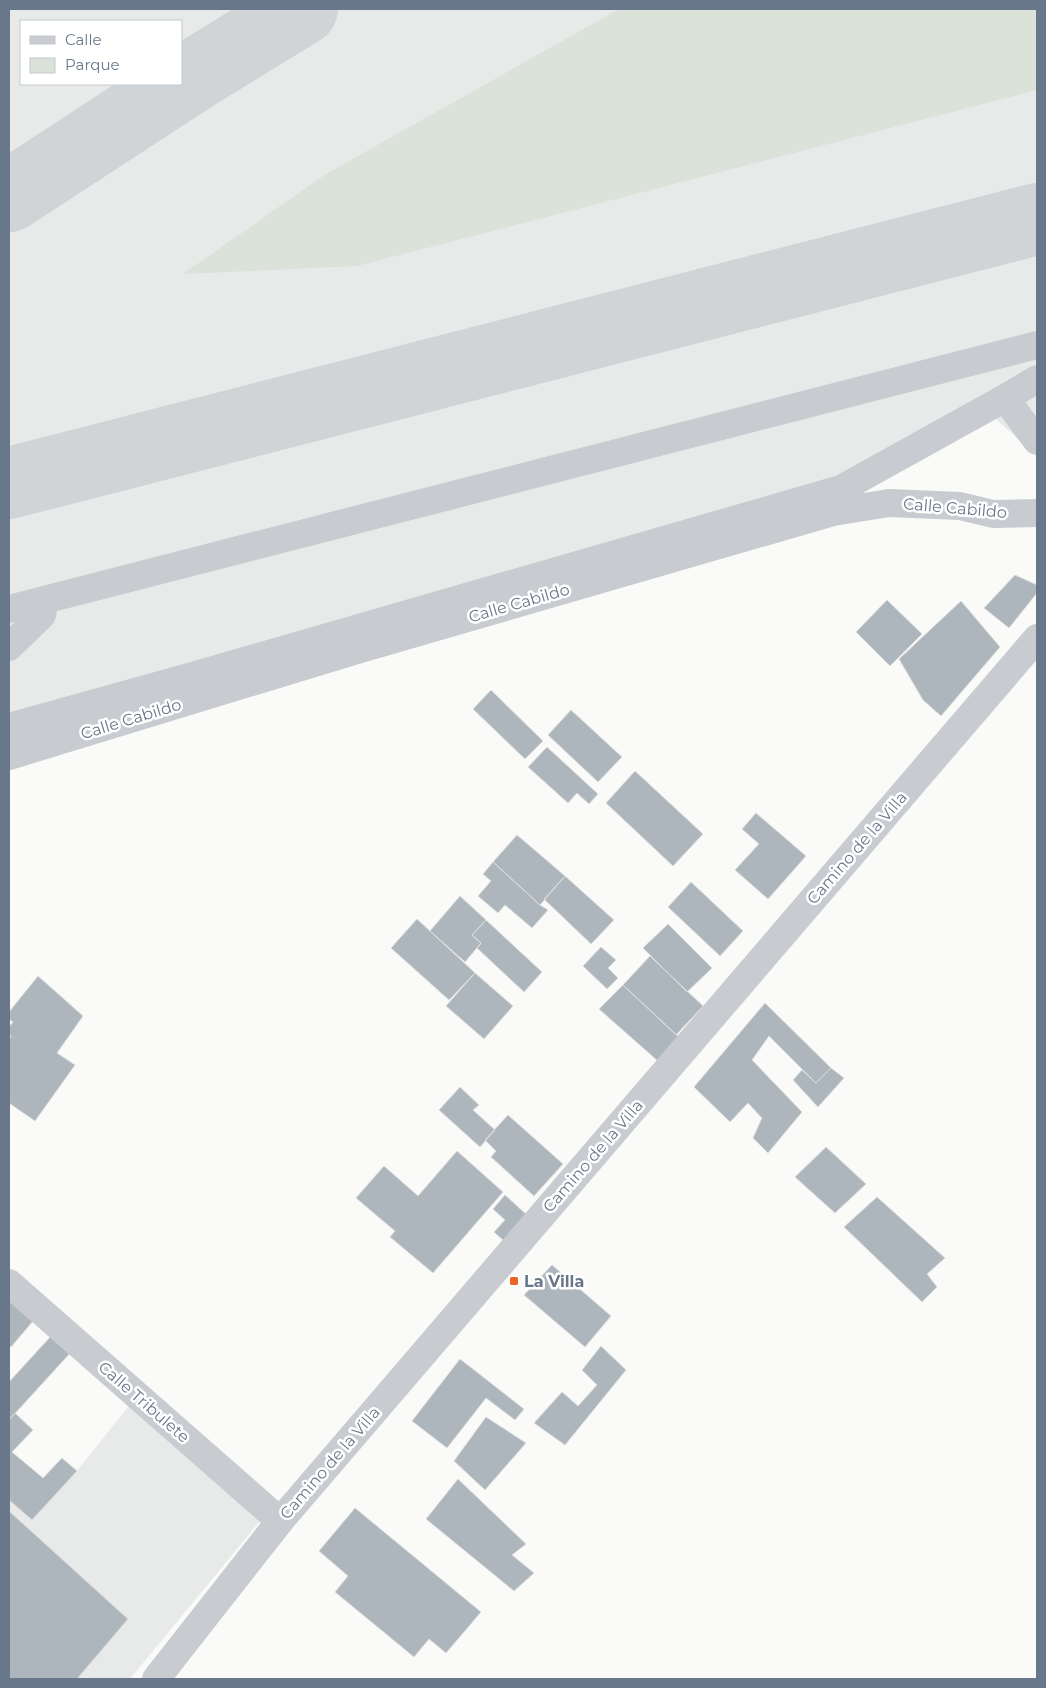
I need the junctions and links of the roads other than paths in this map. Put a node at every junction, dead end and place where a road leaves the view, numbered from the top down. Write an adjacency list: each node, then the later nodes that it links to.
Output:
1 (1037, 345): 6 (street)
2 (1037, 379): 3 (street)
3 (1005, 398): 4 (street); 10 (street)
4 (1037, 441)
5 (1037, 513): 11 (street, Calle Cabildo)
6 (45, 600): 7 (street); 9 (street)
7 (9, 609)
8 (1037, 638): 13 (street, Camino de la Villa)
9 (9, 647)
10 (9, 727)
11 (9, 756)
12 (9, 1283): 13 (street, Calle Tribulete)
13 (280, 1521): 14 (street, Camino de la Villa)
14 (156, 1679)

